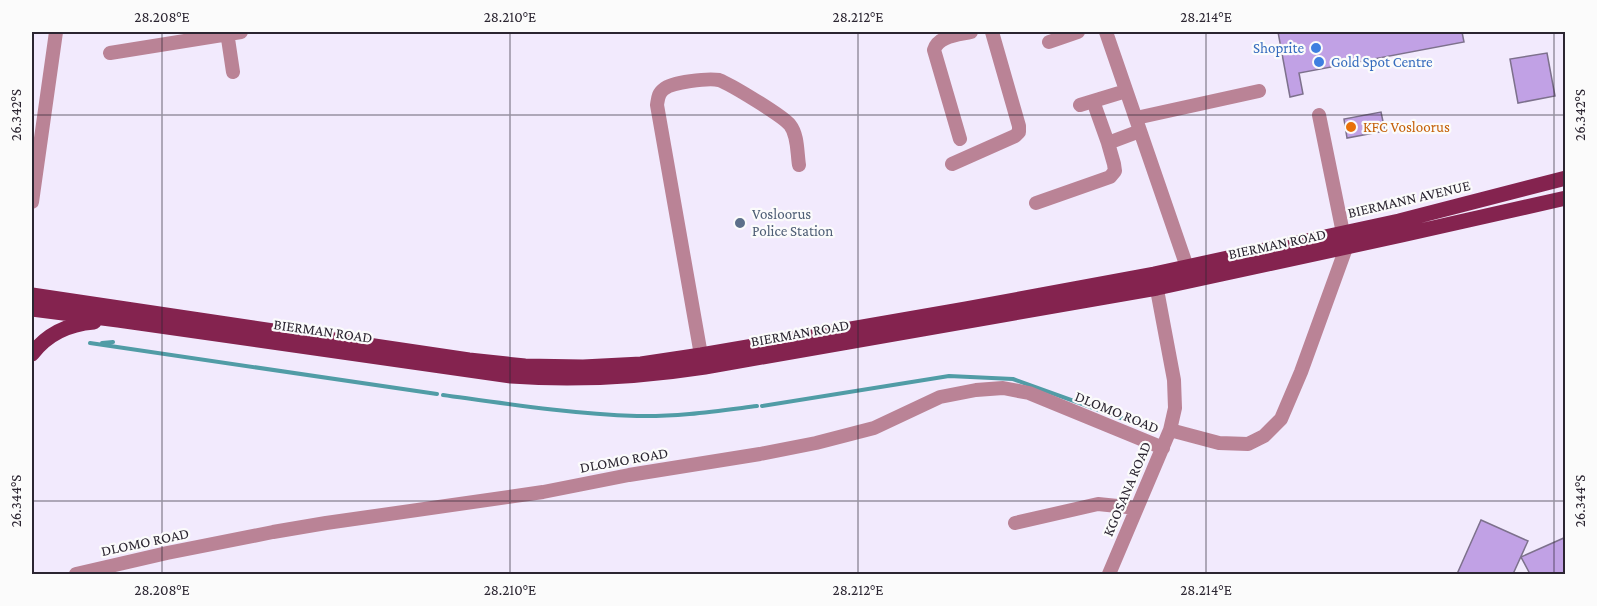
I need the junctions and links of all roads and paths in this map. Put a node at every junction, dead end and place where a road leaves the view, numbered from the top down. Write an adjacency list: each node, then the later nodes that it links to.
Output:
1 (56, 32): 20 (street)
2 (232, 32): 8 (street); 9 (street)
3 (971, 32): 14 (street)
4 (992, 32): 16 (street)
5 (1078, 32): 7 (street)
6 (1106, 32): 10 (street)
7 (1049, 42)
8 (110, 53)
9 (233, 72)
10 (1126, 91): 13 (street); 15 (street)
11 (1259, 91): 13 (street)
12 (1319, 115): 22 (street)
13 (1138, 124): 15 (street); 23 (street)
14 (960, 139)
15 (1108, 143): 21 (street)
16 (952, 164)
17 (799, 165): 29 (street)
18 (1566, 178): 22 (main road, BIERMANN AVENUE)
19 (1566, 198): 22 (main road, BIERMAN ROAD)
20 (32, 202)
21 (1036, 203)
22 (1344, 240): 23 (main road, BIERMANN AVENUE); 24 (main road, BIERMAN ROAD); 30 (street)
23 (1187, 267): 24 (main road, BIERMANN AVENUE)
24 (1155, 281): 27 (main road, BIERMAN ROAD); 29 (main road, BIERMAN ROAD); 30 (street, KGOSANA ROAD)
25 (32, 295): 29 (main road, BIERMAN ROAD)
26 (32, 309): 27 (main road, BIERMAN ROAD)
27 (118, 320): 28 (main road)
28 (32, 354)
29 (701, 355)
30 (1170, 430): 31 (street, KGOSANA ROAD)
31 (1162, 448): 32 (street, KGOSANA ROAD); 34 (street, DLOMO ROAD)
32 (1137, 508): 33 (street); 35 (street, KGOSANA ROAD)
33 (1016, 523)
34 (76, 574)
35 (1109, 574)

